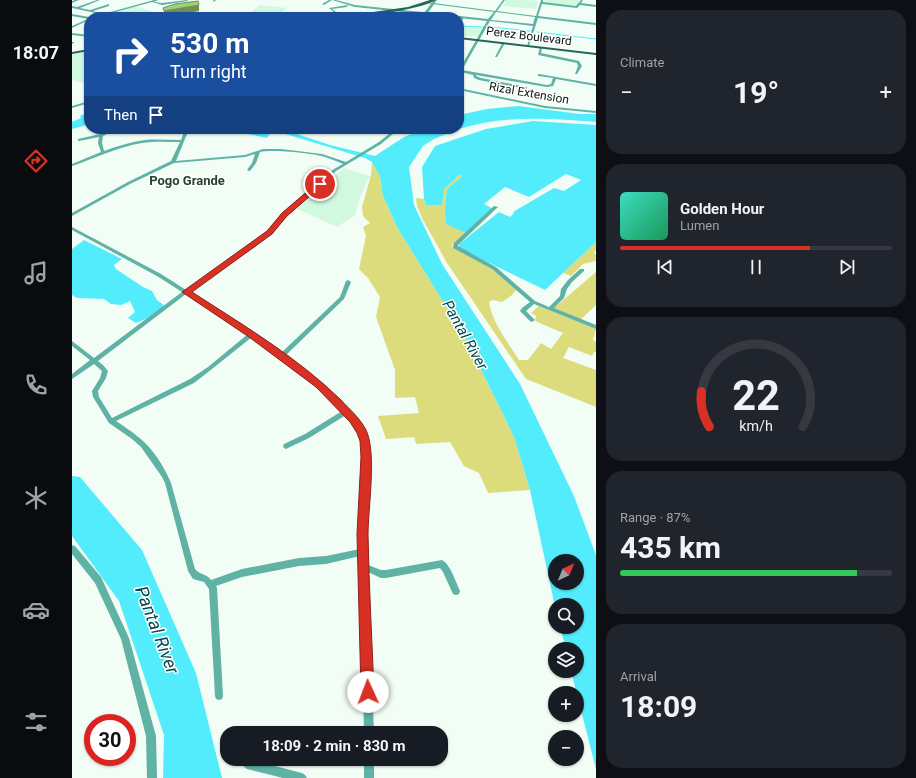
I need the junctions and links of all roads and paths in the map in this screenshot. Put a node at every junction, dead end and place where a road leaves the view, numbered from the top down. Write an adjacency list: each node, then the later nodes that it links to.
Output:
1 (78, 0): 13 (street)
2 (148, 0): 9 (street)
3 (157, 0): 9 (street)
4 (332, 0): 16 (street); 18 (street)
5 (352, 0): 18 (street)
6 (504, 0): 25 (street)
7 (582, 0): 17 (street)
8 (98, 1): 21 (street); 23 (street)
9 (152, 1): 10 (street); 27 (street)
10 (187, 1)
11 (434, 1): 15 (main road); 25 (street); 31 (street)
12 (542, 1): 17 (street); 33 (street)
13 (72, 2)
14 (374, 2): 22 (street)
15 (428, 2): 24 (main road)
16 (323, 4)
17 (580, 4): 19 (street)
18 (347, 5): 22 (street); 28 (street)
19 (596, 6)
20 (72, 7): 21 (street)
21 (78, 8): 23 (street)
22 (369, 8): 24 (street)
23 (90, 11): 26 (street)
24 (387, 11): 29 (main road); 30 (street)
25 (495, 11): 33 (street); 36 (street)
26 (94, 12)
27 (110, 12)
28 (336, 12)
29 (379, 12)
30 (394, 12)
31 (427, 12)
32 (72, 15): 34 (street)
33 (537, 17): 40 (street); 41 (street)
34 (84, 18)
35 (464, 18): 36 (street)
36 (489, 20): 41 (street); 46 (street)
37 (72, 22): 39 (street)
38 (84, 22): 39 (street)
39 (81, 23): 42 (street)
40 (596, 24)
41 (535, 25): 48 (street)
42 (73, 26)
43 (72, 34): 44 (street)
44 (84, 35)
45 (464, 38): 46 (main road, Perez Boulevard)
46 (479, 40): 47 (main road, Perez Boulevard); 56 (street)
47 (504, 43): 48 (main road, Perez Boulevard); 53 (street)
48 (528, 46): 49 (main road, Perez Boulevard)
49 (541, 48): 52 (main road, Perez Boulevard); 54 (street)
50 (84, 51): 51 (main road)
51 (72, 52)
52 (596, 54)
53 (496, 56)
54 (550, 56): 55 (street); 58 (street)
55 (547, 64)
56 (464, 65)
57 (464, 73): 59 (street)
58 (576, 73)
59 (474, 74): 61 (street); 63 (street)
60 (539, 75): 61 (street)
61 (555, 78): 62 (street)
62 (596, 85)
63 (526, 88)
64 (464, 90): 67 (street, Rizal Extension)
65 (84, 103): 66 (street)
66 (72, 107)
67 (596, 112)
68 (184, 134): 72 (street)
69 (391, 134): 76 (street)
70 (101, 135): 71 (street); 73 (street)
71 (79, 140)
72 (182, 141): 73 (street); 75 (street)
73 (103, 152): 77 (street)
74 (258, 152): 75 (street); 76 (street); 78 (street)
75 (173, 162): 80 (street)
76 (345, 163): 84 (street)
77 (73, 164)
78 (249, 170)
79 (496, 207): 85 (street)
80 (72, 215)
81 (72, 228): 84 (street)
82 (582, 270): 86 (street)
83 (348, 282): 91 (street)
84 (186, 292): 89 (street); 92 (street)
85 (533, 302): 86 (street); 87 (street)
86 (550, 309): 88 (street)
87 (532, 320)
88 (596, 328)
89 (252, 334): 91 (street); 95 (street)
90 (72, 343): 92 (street)
91 (282, 356): 94 (street)
92 (95, 361): 93 (street); 95 (street)
93 (72, 377)
94 (346, 412): 96 (street); 98 (street)
95 (111, 421): 100 (street)
96 (286, 446)
97 (72, 548): 106 (street)
98 (363, 552): 99 (street); 100 (street)
99 (364, 567): 101 (street); 103 (street)
100 (210, 584): 102 (street)
101 (456, 591)
102 (220, 696)
103 (369, 726)
104 (254, 766): 107 (street)
105 (369, 766): 108 (street)
106 (152, 778)
107 (302, 778)
108 (369, 778)

